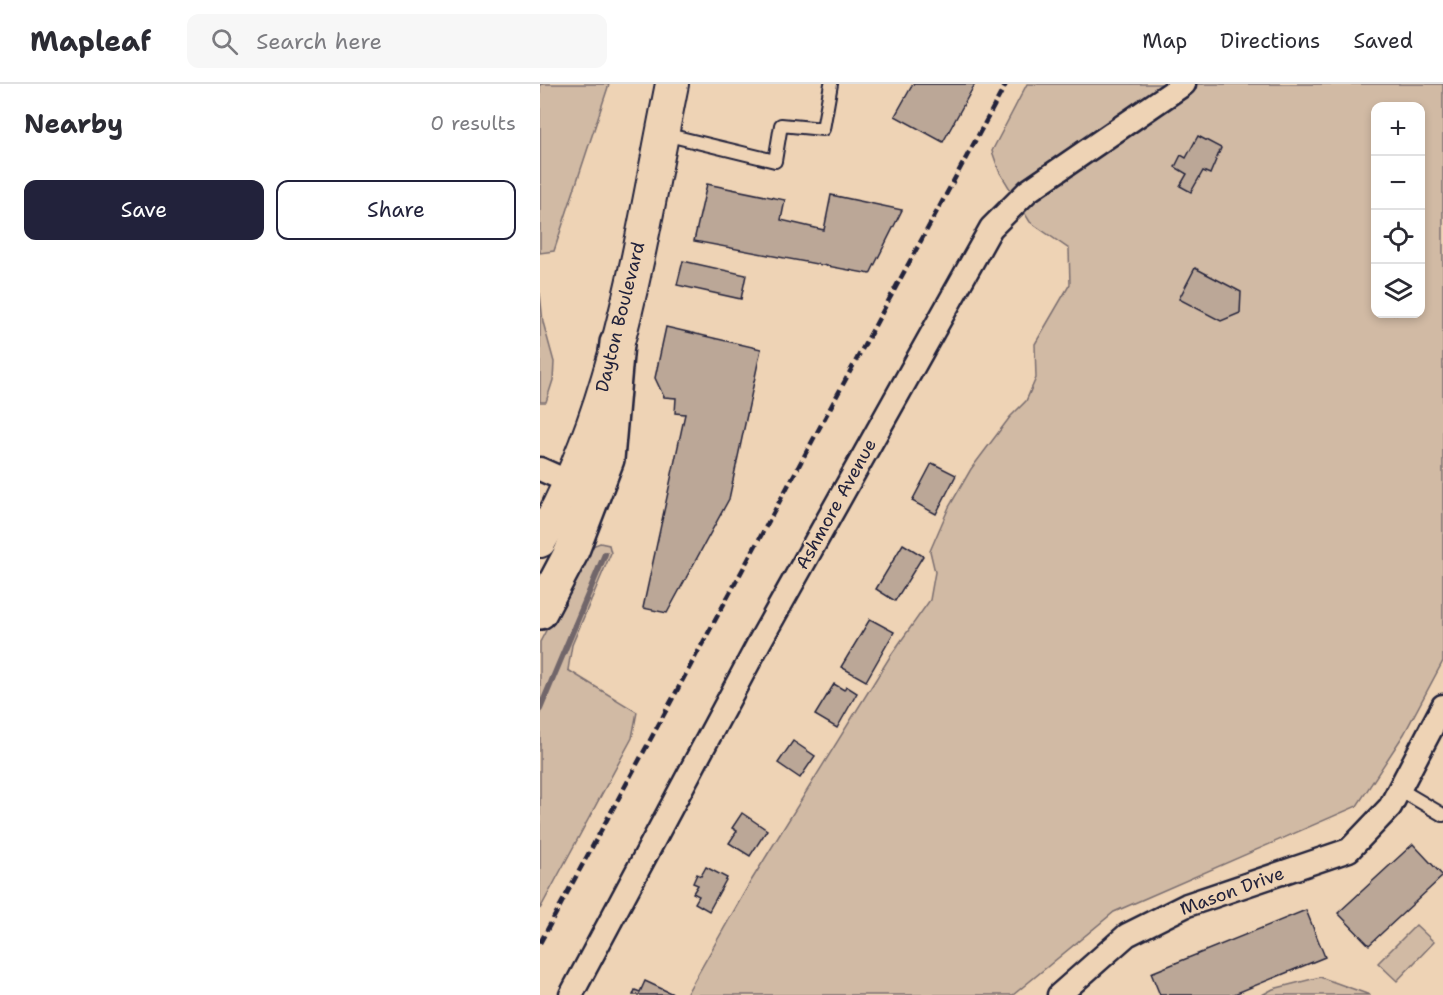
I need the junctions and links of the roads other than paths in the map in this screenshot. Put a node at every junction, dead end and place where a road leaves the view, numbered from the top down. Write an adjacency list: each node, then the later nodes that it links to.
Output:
1 (672, 84): 4 (main road, Dayton Boulevard)
2 (831, 84): 4 (lane)
3 (1184, 84): 13 (street, Ashmore Avenue)
4 (662, 134): 5 (main road, Dayton Boulevard)
5 (617, 343): 7 (main road, Dayton Boulevard); 9 (highway)
6 (540, 468): 7 (street)
7 (569, 482): 8 (main road, Dayton Boulevard)
8 (544, 522)
9 (540, 612)
10 (1443, 706): 11 (street, Mason Drive)
11 (1399, 789): 12 (lane); 14 (street, Mason Drive)
12 (1443, 815)
13 (570, 995)
14 (1059, 995)

